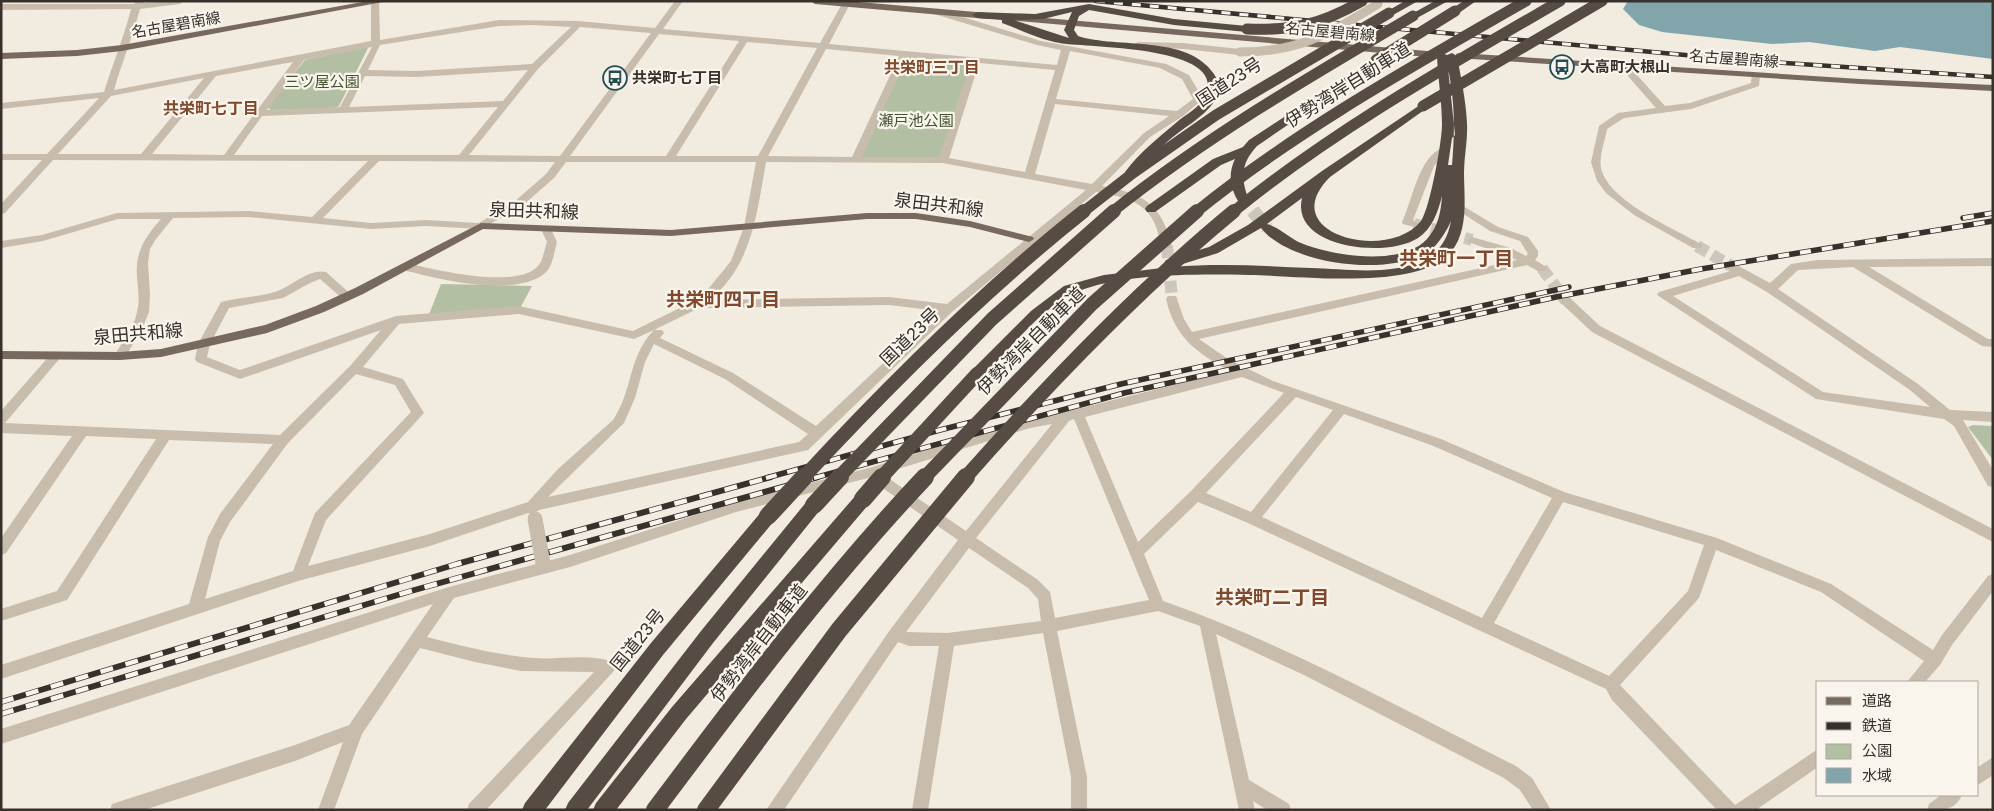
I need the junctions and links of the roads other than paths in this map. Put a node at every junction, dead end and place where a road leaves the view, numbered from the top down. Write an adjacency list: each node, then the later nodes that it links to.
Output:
1 (180, 1): 14 (street)
2 (680, 1): 22 (street)
3 (815, 1): 15 (main road, 名古屋碧南線)
4 (1362, 1): 17 (highway, bridge)
5 (1413, 1): 67 (highway, 国道23号, bridge)
6 (1443, 1): 157 (highway, 国道23号, bridge)
7 (1471, 1): 52 (highway, bridge)
8 (1525, 1): 159 (highway, 伊勢湾岸自動車道, bridge)
9 (1560, 1): 38 (highway, 伊勢湾岸自動車道, bridge)
10 (1573, 1): 38 (highway, bridge)
11 (1602, 1): 65 (highway, bridge)
12 (378, 2): 24 (street); 28 (main road, 名古屋碧南線)
13 (1380, 3): 26 (street, bridge)
14 (139, 4): 16 (street); 28 (street)
15 (846, 4): 18 (main road, 名古屋碧南線); 27 (street)
16 (1, 7)
17 (1089, 7): 19 (highway); 20 (highway)
18 (937, 12): 19 (main road, 名古屋碧南線); 29 (street)
19 (977, 15): 20 (main road, 名古屋碧南線); 25 (highway)
20 (1071, 23): 25 (highway); 32 (main road, 名古屋碧南線)
21 (578, 24): 22 (street); 24 (street); 36 (street)
22 (656, 31): 23 (street); 60 (street)
23 (744, 40): 27 (street); 61 (street)
24 (377, 43): 33 (street); 39 (street)
25 (1103, 44): 26 (highway)
26 (1136, 45): 67 (highway, bridge)
27 (822, 47): 30 (street); 62 (street)
28 (122, 48): 31 (main road, 名古屋碧南線); 43 (street)
29 (1066, 48): 37 (street); 50 (street)
30 (904, 54): 34 (street); 63 (street)
31 (1, 56)
32 (1447, 56): 35 (main road, 名古屋碧南線); 51 (highway); 70 (highway)
33 (300, 57): 40 (street); 49 (street)
34 (976, 60): 37 (street); 64 (street)
35 (1623, 65): 41 (main road, 名古屋碧南線); 48 (street)
36 (535, 67): 39 (street); 45 (street)
37 (1060, 68): 44 (street)
38 (1437, 72): 160 (highway, 伊勢湾岸自動車道, bridge)
39 (362, 73): 47 (street)
40 (213, 74): 43 (street); 54 (street)
41 (1754, 74): 42 (main road, 名古屋碧南線); 48 (street)
42 (1993, 88)
43 (108, 94): 46 (street); 57 (street)
44 (1052, 101): 50 (street); 66 (street)
45 (506, 104): 47 (street); 58 (street)
46 (1, 106)
47 (343, 110): 49 (street)
48 (1663, 110): 84 (street)
49 (258, 113): 55 (street)
50 (1180, 114): 68 (street)
51 (1448, 127): 53 (highway); 78 (highway)
52 (1246, 150): 69 (highway); 71 (highway)
53 (1443, 151): 65 (highway); 75 (street)
54 (145, 156): 55 (street); 57 (street)
55 (227, 156): 59 (street)
56 (1, 157): 57 (street)
57 (52, 157): 72 (street)
58 (462, 158): 59 (street); 60 (street)
59 (376, 159): 74 (street)
60 (562, 159): 61 (street); 76 (street)
61 (669, 159): 62 (street)
62 (762, 159): 63 (street); 77 (street)
63 (856, 159): 64 (street)
64 (942, 160): 66 (street)
65 (1326, 174): 91 (highway)
66 (1029, 176): 68 (street)
67 (1118, 186): 156 (highway, 国道23号, bridge)
68 (1094, 188): 71 (street); 80 (street)
69 (1242, 198)
70 (1458, 206): 85 (street); 91 (highway)
71 (1151, 209): 83 (street)
72 (1, 211)
73 (171, 214): 74 (street); 82 (street); 103 (street)
74 (315, 220): 76 (street)
75 (1410, 223)
76 (481, 226): 79 (main road, 泉田共和線); 88 (main road, 泉田共和線)
77 (749, 227): 79 (main road, 泉田共和線); 80 (main road, 泉田共和線); 95 (street)
78 (1267, 228)
79 (546, 229): 88 (street)
80 (1029, 239): 96 (street)
81 (1472, 240): 85 (street)
82 (1, 245)
83 (1167, 246)
84 (1697, 246)
85 (1529, 260): 89 (street); 98 (street)
86 (1993, 262): 87 (street)
87 (1857, 264): 90 (street); 100 (street)
88 (407, 266): 92 (main road, 泉田共和線)
89 (1542, 268)
90 (1770, 289): 109 (street); 109 (street)
91 (1069, 290): 158 (highway, bridge)
92 (348, 297): 101 (main road, 泉田共和線); 101 (street)
93 (1172, 299): 98 (street)
94 (1566, 301): 124 (street)
95 (697, 304): 96 (street); 97 (street); 99 (street)
96 (949, 308): 115 (street)
97 (396, 320): 101 (street); 105 (street)
98 (1189, 337): 106 (street)
99 (651, 338): 115 (street); 122 (street)
100 (1993, 343)
101 (204, 344): 103 (main road, 泉田共和線)
102 (1, 355): 104 (main road, 泉田共和線)
103 (120, 356): 104 (main road, 泉田共和線)
104 (55, 357): 112 (street)
105 (354, 369): 117 (street); 130 (street)
106 (1245, 372): 107 (street); 110 (street)
107 (1294, 391): 108 (street); 120 (street)
108 (1342, 408): 121 (street); 123 (street)
109 (1945, 414): 111 (street); 119 (street)
110 (1072, 416): 118 (street); 125 (street); 128 (street)
111 (1993, 417)
112 (1, 420)
113 (1, 428): 114 (street)
114 (82, 432): 116 (street); 127 (street)
115 (817, 433): 122 (street)
116 (165, 436): 117 (street); 135 (street)
117 (282, 440): 134 (street)
118 (869, 473): 125 (street); 129 (street)
119 (1993, 482)
120 (1196, 495): 123 (street); 128 (street)
121 (1560, 496): 126 (street); 138 (street)
122 (534, 512): 129 (street, bridge); 130 (street)
123 (1253, 519): 138 (street)
124 (1993, 536)
125 (967, 539): 137 (street); 139 (street)
126 (1712, 542): 142 (street); 145 (street)
127 (1, 548)
128 (1136, 553): 133 (street)
129 (543, 565): 132 (street)
130 (298, 575): 134 (street)
131 (1993, 580): 142 (street)
132 (449, 593): 140 (street); 147 (street)
133 (1158, 605): 136 (street); 137 (street)
134 (196, 607): 143 (street)
135 (1, 615)
136 (1206, 622): 151 (street); 166 (street)
137 (1049, 626): 141 (street); 163 (street)
138 (1485, 626): 145 (street)
139 (895, 635): 141 (street); 161 (street)
140 (415, 640): 146 (street); 155 (street)
141 (948, 640): 162 (street)
142 (1935, 660): 144 (street)
143 (1, 672)
144 (1916, 681)
145 (1612, 684): 167 (street)
146 (355, 730): 153 (street); 154 (street)
147 (1, 736)
148 (1816, 758): 168 (street)
149 (1993, 765): 150 (street)
150 (1979, 776)
151 (1242, 785): 164 (street); 165 (street)
152 (1953, 796): 169 (street)
153 (118, 810)
154 (326, 810)
155 (475, 810)
156 (532, 810)
157 (575, 810)
158 (603, 810)
159 (655, 810)
160 (706, 810)
161 (774, 810)
162 (920, 810)
163 (1079, 810)
164 (1247, 810)
165 (1283, 810)
166 (1543, 810)
167 (1729, 810)
168 (1741, 810)
169 (1935, 810)

